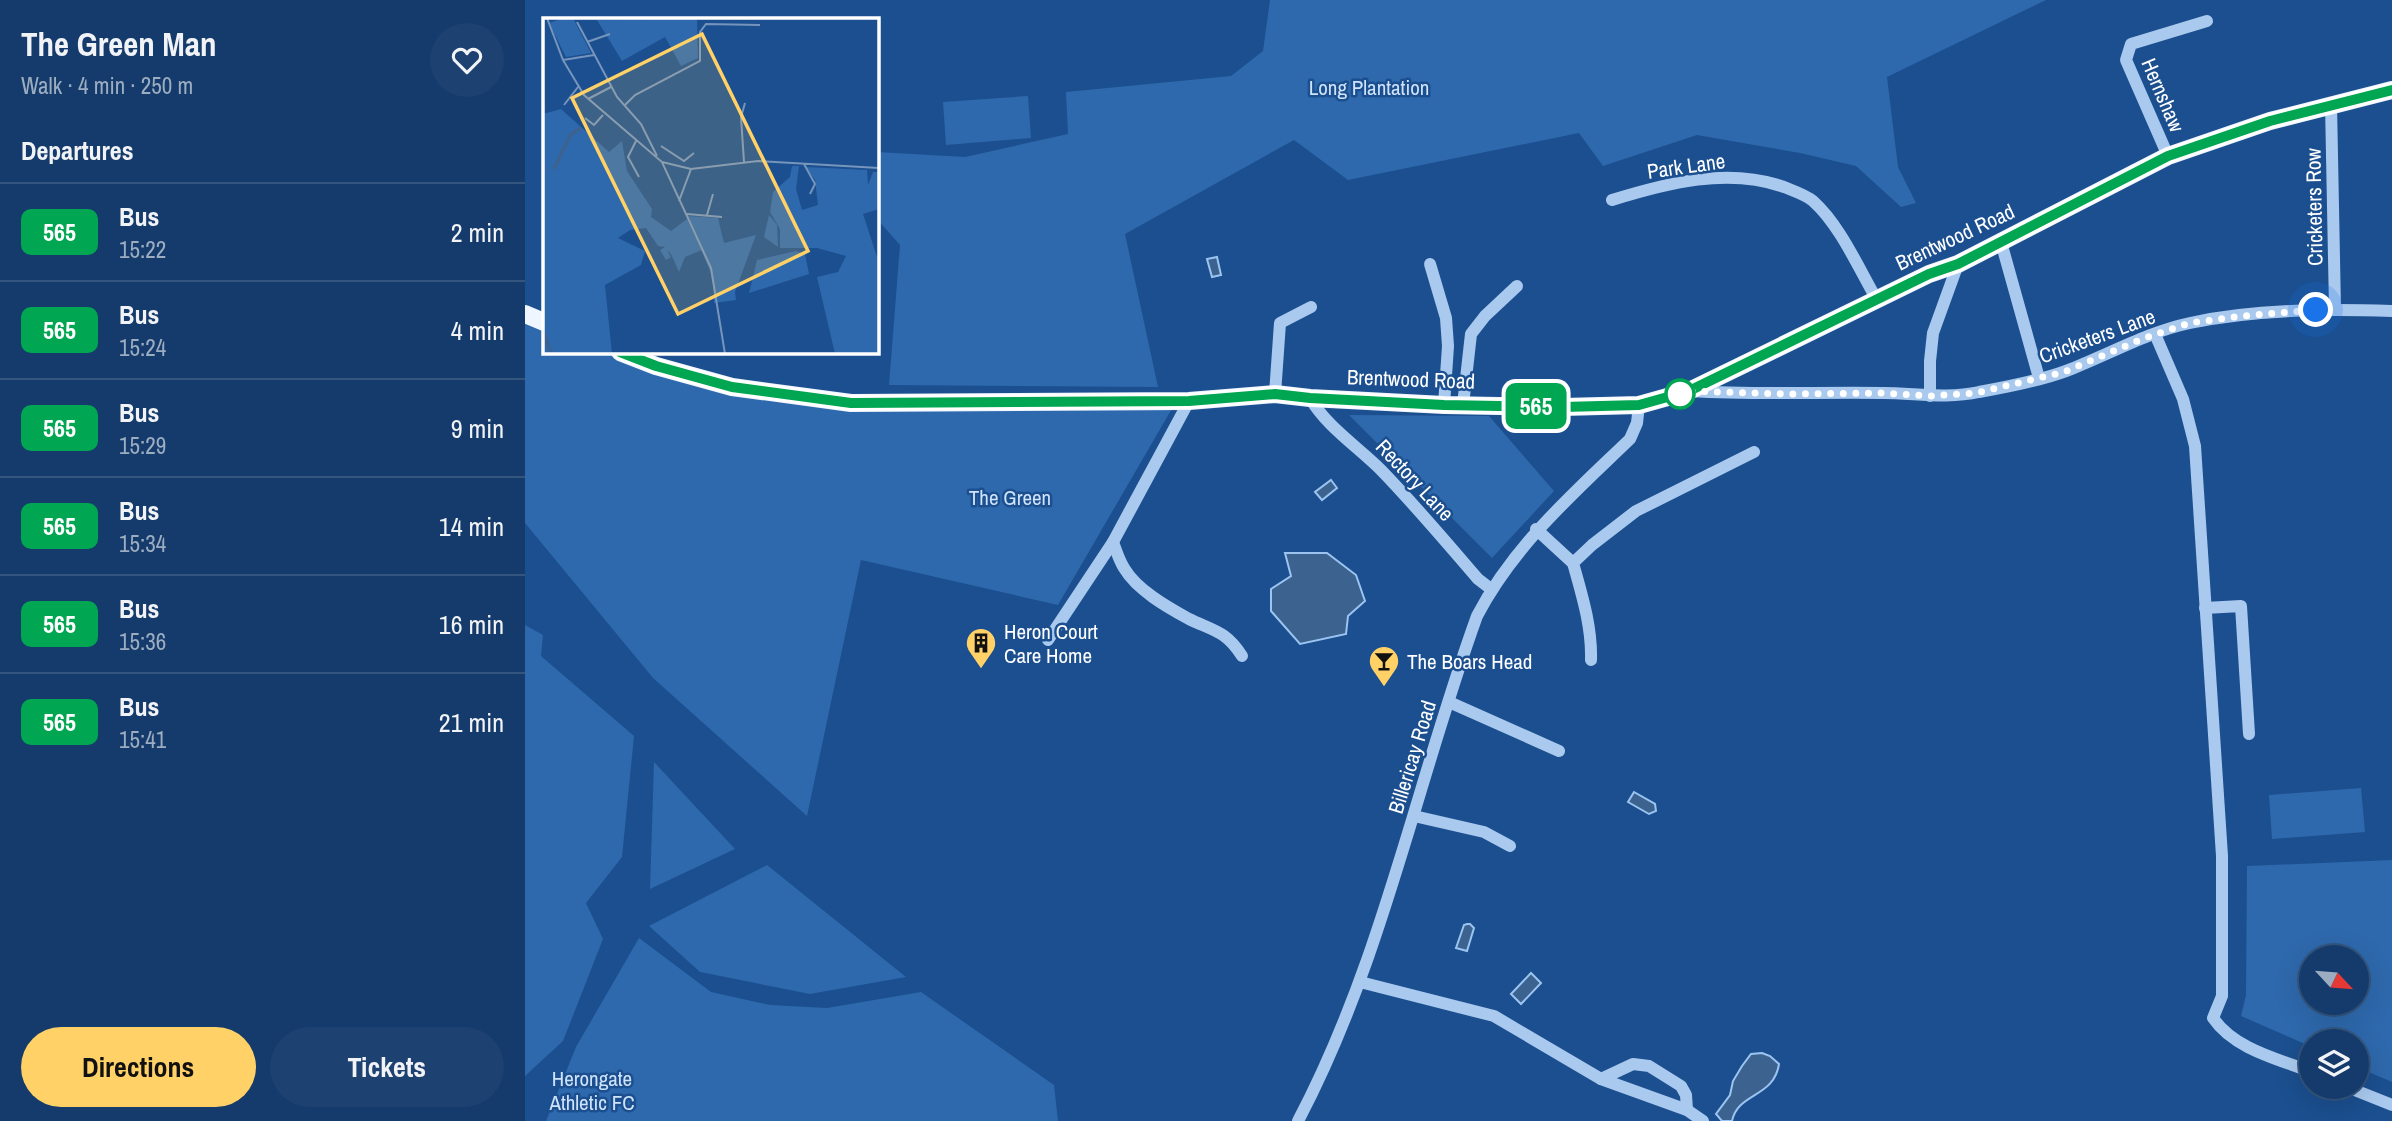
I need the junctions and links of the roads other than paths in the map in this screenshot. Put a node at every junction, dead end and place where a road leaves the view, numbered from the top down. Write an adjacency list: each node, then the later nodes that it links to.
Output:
1 (2207, 21): 4 (street, Hernshaw)
2 (2392, 90): 3 (main road, Brentwood Road)
3 (2331, 104): 4 (main road, Brentwood Road); 12 (street, Cricketers Row)
4 (2168, 156): 6 (main road, Brentwood Road)
5 (1612, 201): 10 (street, Park Lane)
6 (2001, 242): 8 (main road, Brentwood Road); 18 (street)
7 (1430, 264): 24 (street)
8 (1958, 264): 10 (main road, Brentwood Road); 21 (street)
9 (1517, 286): 25 (street)
10 (1877, 300): 19 (main road, Brentwood Road)
11 (1311, 307): 20 (street)
12 (2335, 309): 13 (street, Cricketers Lane); 16 (street, Cricketers Lane)
13 (2392, 311)
14 (525, 314): 15 (main road)
15 (543, 322)
16 (2155, 334): 18 (street, Cricketers Lane); 32 (street)
17 (625, 354): 23 (main road, Brentwood Road)
18 (2039, 378): 21 (street, Cricketers Lane)
19 (1689, 391): 21 (street, Cricketers Lane); 26 (main road, Brentwood Road)
20 (1275, 394): 22 (main road, Brentwood Road); 23 (main road, Brentwood Road)
21 (1930, 396)
22 (1310, 398): 24 (main road, Brentwood Road); 31 (street, Rectory Lane)
23 (1189, 401): 29 (street)
24 (1444, 405): 25 (main road, Brentwood Road)
25 (1463, 405): 26 (main road, Brentwood Road)
26 (1639, 405): 28 (street, Billericay Road)
27 (1754, 452): 30 (street)
28 (1536, 529): 30 (street); 31 (street, Billericay Road)
29 (1113, 542): 33 (street); 34 (street)
30 (1573, 563): 35 (street)
31 (1491, 589): 36 (street, Billericay Road)
32 (2205, 608): 37 (street); 42 (street)
33 (1048, 640)
34 (1242, 656)
35 (1591, 660)
36 (1449, 702): 38 (street); 39 (street, Billericay Road)
37 (2249, 734)
38 (1559, 751)
39 (1414, 816): 40 (street); 41 (street, Billericay Road)
40 (1510, 846)
41 (1360, 982): 43 (street); 47 (street, Billericay Road)
42 (2299, 1067)
43 (1601, 1079): 46 (street); 46 (street)
44 (2369, 1096): 45 (street)
45 (2392, 1105)
46 (1687, 1110): 48 (street)
47 (1298, 1121)
48 (1703, 1121)

